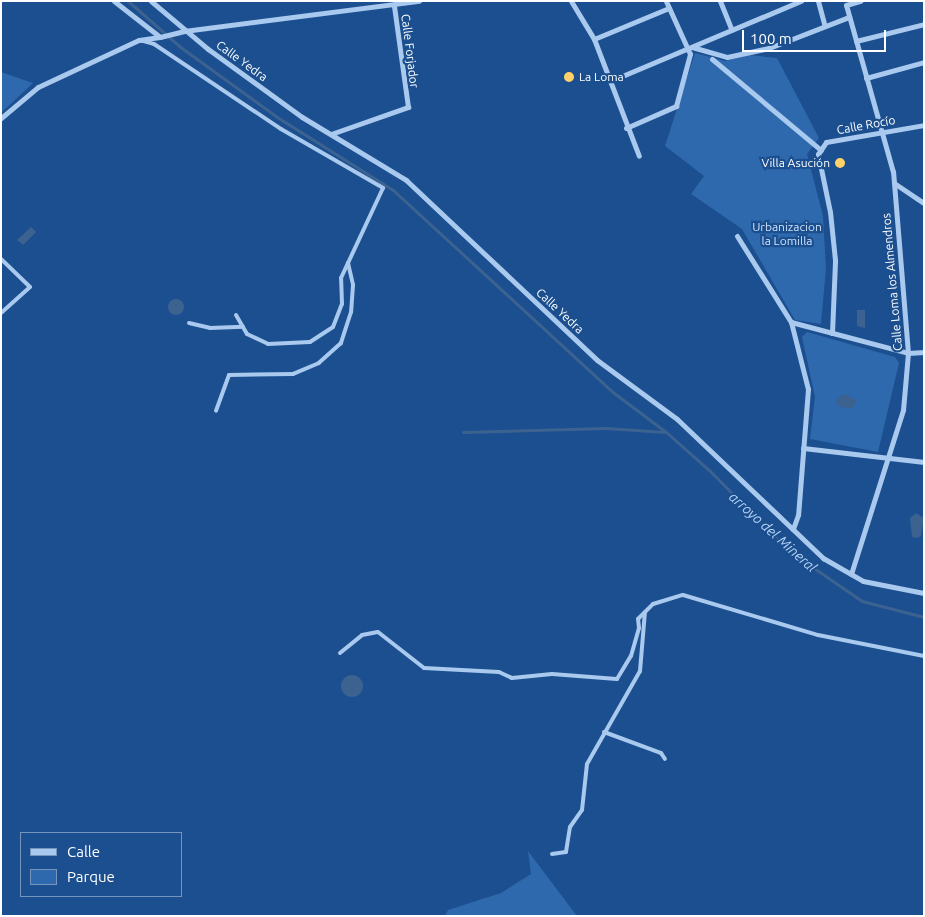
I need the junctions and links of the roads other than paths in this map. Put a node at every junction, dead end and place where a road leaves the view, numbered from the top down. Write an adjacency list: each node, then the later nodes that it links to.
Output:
1 (114, 1): 17 (street)
2 (152, 1): 16 (street, Calle Yedra)
3 (417, 1): 10 (street)
4 (666, 1): 11 (street)
5 (720, 1): 15 (street)
6 (801, 1): 15 (street)
7 (818, 1): 13 (street)
8 (860, 1): 12 (street, Calle Loma los Almendros)
9 (572, 2): 18 (street)
10 (394, 6): 16 (street); 30 (street, Calle Forjador)
11 (669, 8): 18 (street); 21 (street)
12 (849, 17): 13 (street); 20 (street, Calle Loma los Almendros)
13 (824, 24): 21 (street)
14 (924, 24): 20 (street)
15 (732, 30): 21 (street)
16 (184, 31): 17 (street); 30 (street, Calle Yedra)
17 (160, 37): 19 (street)
18 (594, 39): 28 (street)
19 (139, 40): 26 (street); 37 (lane)
20 (856, 41): 24 (street, Calle Loma los Almendros)
21 (690, 47): 25 (street); 28 (street)
22 (712, 59): 31 (street)
23 (924, 62): 24 (street)
24 (866, 78): 29 (street, Calle Loma los Almendros)
25 (615, 79)
26 (1, 118)
27 (924, 124): 29 (street, Calle Rocío)
28 (626, 128): 32 (street)
29 (880, 133): 31 (street, Calle Rocío); 33 (street, Calle Loma los Almendros)
30 (331, 134): 50 (street, Calle Yedra)
31 (819, 152): 43 (street)
32 (639, 156)
33 (894, 182): 34 (street); 45 (street, Calle Loma los Almendros)
34 (924, 203)
35 (737, 236): 40 (street)
36 (1, 260): 38 (lane)
37 (348, 263): 42 (lane); 46 (lane)
38 (1, 314)
39 (236, 315): 42 (lane)
40 (791, 322): 43 (street); 47 (street)
41 (189, 323): 42 (lane)
42 (243, 327)
43 (832, 333): 45 (street)
44 (924, 352): 45 (street)
45 (908, 353): 48 (street, Calle Loma los Almendros)
46 (216, 411)
47 (803, 448): 48 (street); 50 (street)
48 (889, 460): 49 (street); 51 (street, Calle Loma los Almendros)
49 (924, 462)
50 (794, 529): 51 (street, Calle Yedra)
51 (851, 574): 52 (street, Calle Yedra)
52 (924, 593)
53 (645, 612): 54 (lane); 55 (lane); 56 (lane)
54 (340, 653)
55 (924, 656)
56 (604, 732): 57 (lane); 58 (lane)
57 (666, 759)
58 (552, 854)

